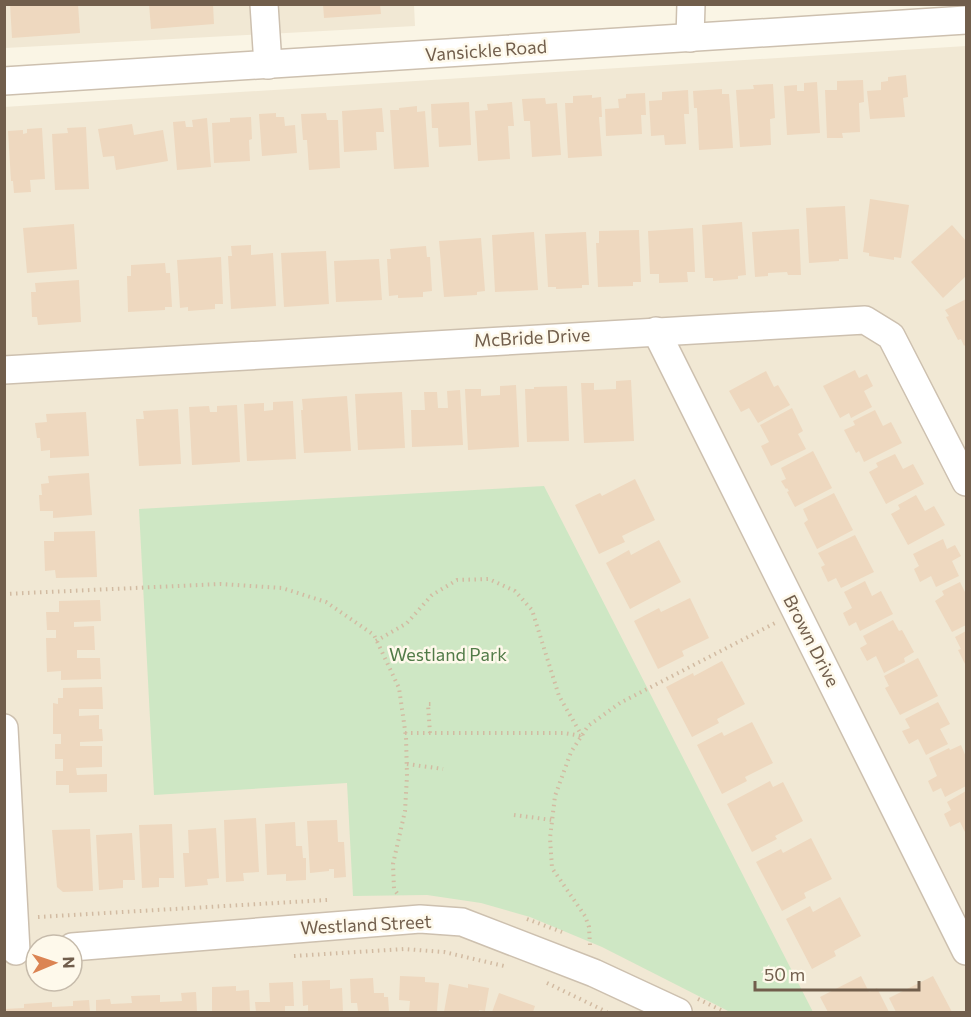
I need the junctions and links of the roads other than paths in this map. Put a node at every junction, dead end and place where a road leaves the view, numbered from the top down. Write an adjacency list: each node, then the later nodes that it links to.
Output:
1 (264, 4): 5 (street)
2 (691, 4): 4 (street)
3 (966, 20): 4 (street, Vansickle Road)
4 (690, 38): 5 (street, Vansickle Road)
5 (268, 65): 6 (street, Vansickle Road)
6 (4, 81)
7 (656, 331): 8 (street, McBride Drive); 9 (street, McBride Drive); 13 (street, Brown Drive)
8 (4, 370)
9 (966, 482)
10 (4, 728): 12 (street)
11 (84, 946): 14 (street, Westland Street)
12 (19, 951)
13 (966, 951)
14 (678, 1012)

